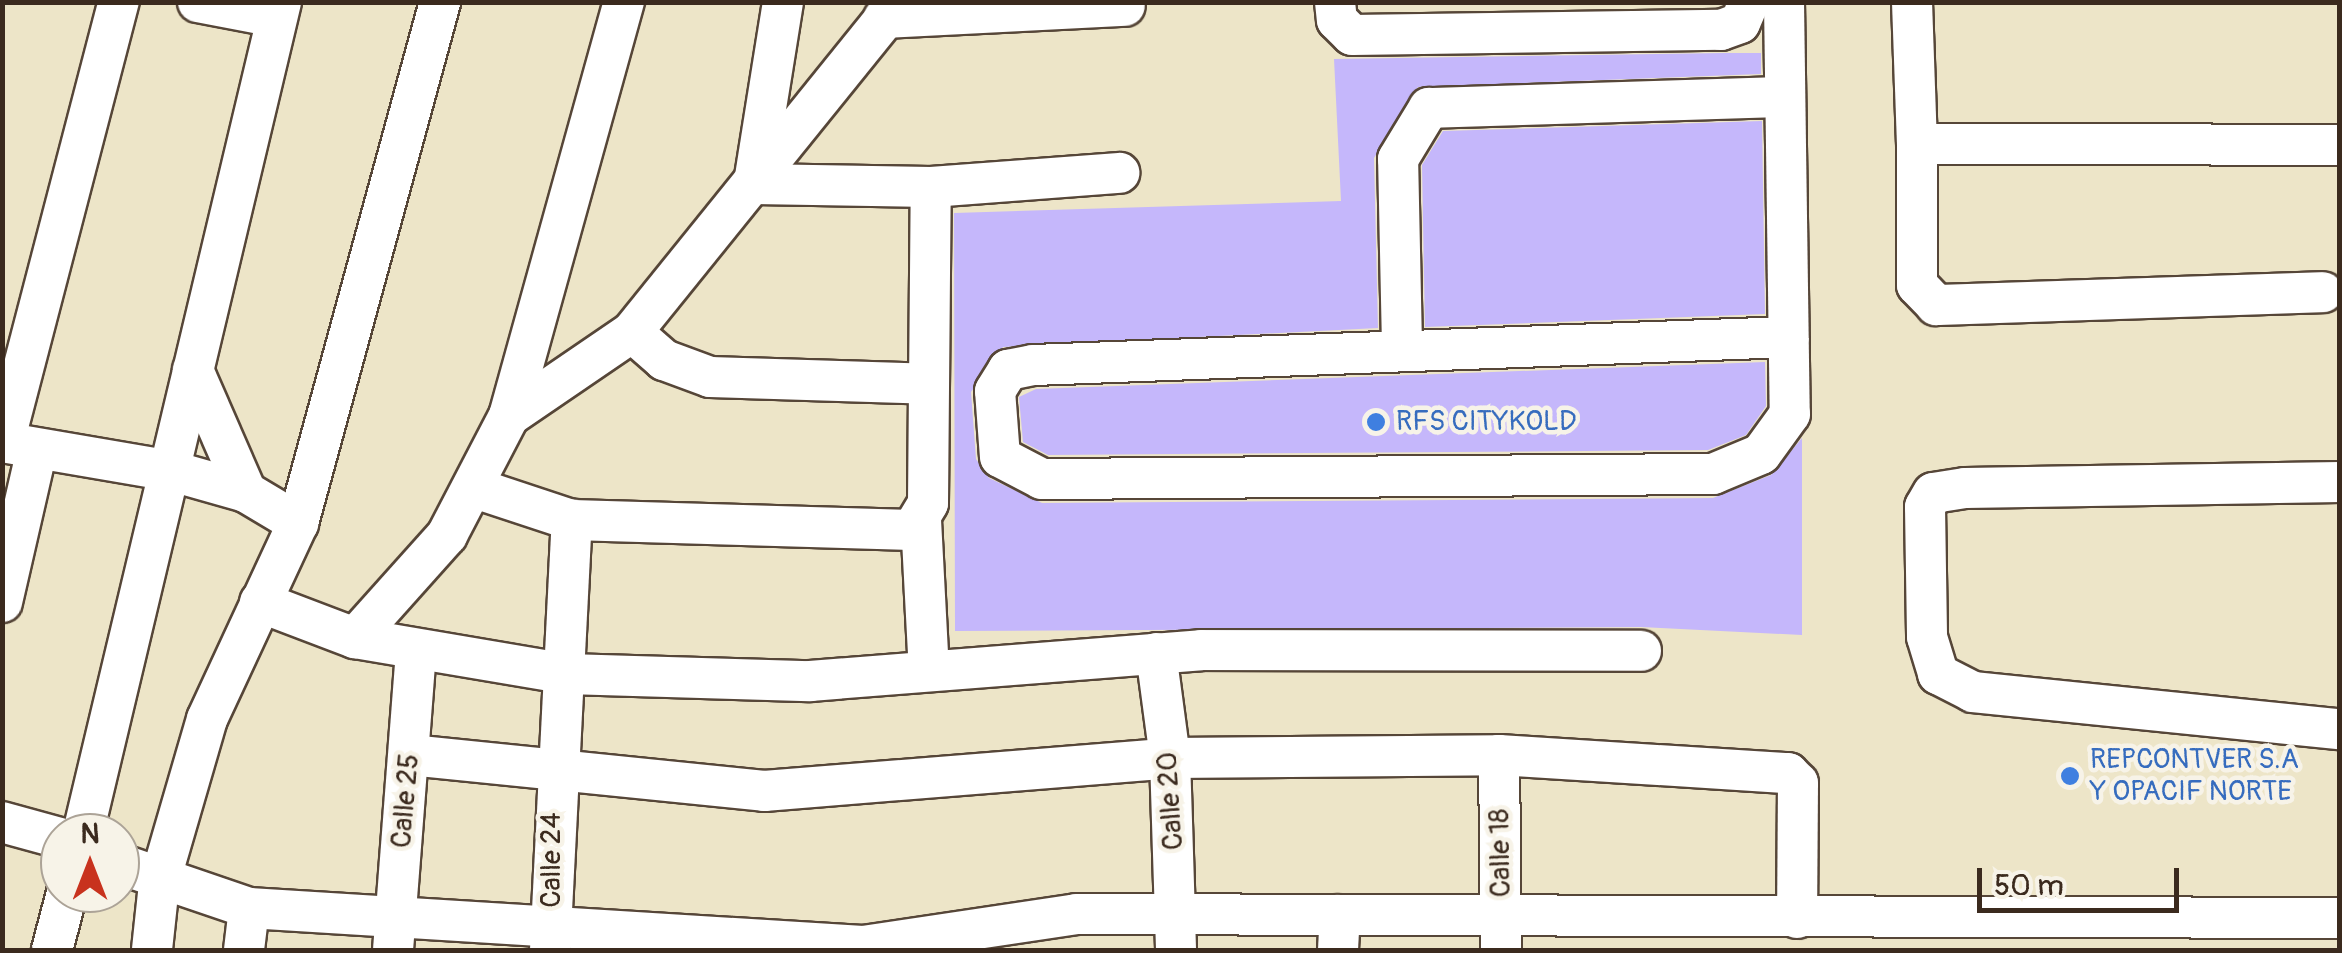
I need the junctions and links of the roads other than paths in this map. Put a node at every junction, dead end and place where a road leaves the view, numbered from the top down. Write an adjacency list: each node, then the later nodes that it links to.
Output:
1 (119, 2): 28 (street)
2 (198, 2): 11 (street)
3 (440, 2): 35 (street)
4 (624, 2): 27 (street)
5 (784, 2): 19 (street)
6 (1335, 2): 14 (street)
7 (1749, 2): 13 (street)
8 (1784, 2): 15 (street)
9 (1912, 2): 16 (street)
10 (1126, 6): 12 (street)
11 (279, 10): 25 (street)
12 (891, 10): 19 (street)
13 (1610, 14): 14 (street)
14 (1471, 18)
15 (1785, 98): 23 (street); 24 (street)
16 (1917, 144): 17 (street); 21 (street)
17 (2340, 145)
18 (1119, 173): 20 (street)
19 (754, 184): 20 (street); 22 (street)
20 (931, 187): 26 (street)
21 (2322, 292)
22 (632, 332): 26 (street); 27 (street)
23 (1788, 337): 24 (street); 24 (street)
24 (1402, 346)
25 (192, 370): 29 (street); 32 (street)
26 (928, 384): 34 (street)
27 (509, 416): 31 (street)
28 (14, 444): 29 (street); 36 (street)
29 (172, 471): 32 (street); 49 (street)
30 (2340, 482): 44 (street)
31 (478, 489): 33 (street); 38 (street)
32 (246, 492): 35 (street)
33 (572, 520): 34 (street); 43 (street, Calle 24)
34 (921, 520): 42 (street)
35 (298, 524): 37 (street)
36 (2, 602)
37 (260, 602): 38 (street); 53 (street)
38 (356, 638): 39 (street)
39 (416, 651): 43 (street); 45 (street, Calle 25)
40 (1640, 651): 41 (street)
41 (1156, 653): 42 (street); 47 (street, Calle 20)
42 (929, 671): 43 (street)
43 (568, 674): 48 (street, Calle 24)
44 (2340, 729)
45 (410, 755): 48 (street); 58 (street, Calle 25)
46 (1499, 755): 47 (street); 56 (street); 61 (street, Calle 18)
47 (1170, 758): 48 (street); 59 (street, Calle 20)
48 (552, 770): 66 (street, Calle 24)
49 (88, 813)
50 (2, 822): 51 (street)
51 (40, 832)
52 (140, 874): 53 (street)
53 (159, 884): 54 (street); 70 (street)
54 (249, 908): 58 (street); 71 (street)
55 (62, 913): 69 (street)
56 (1819, 929): 62 (street); 63 (street)
57 (2316, 929): 64 (street)
58 (395, 933): 66 (street)
59 (1177, 933): 60 (street); 65 (street)
60 (1339, 933): 61 (street)
61 (1502, 933): 62 (street)
62 (1673, 933)
63 (1989, 935): 64 (street)
64 (2142, 935)
65 (1014, 937): 68 (street)
66 (551, 938): 67 (street)
67 (708, 943): 68 (street)
68 (863, 948)
69 (52, 950)
70 (152, 950)
71 (244, 950)

